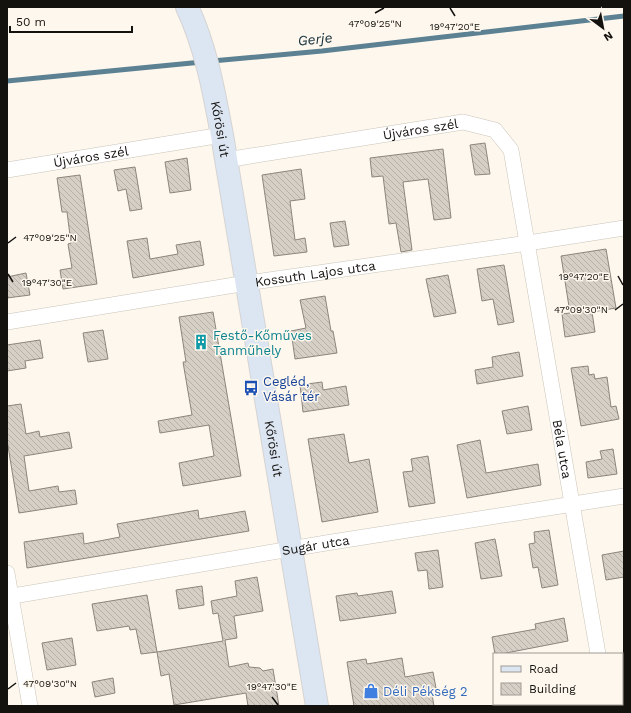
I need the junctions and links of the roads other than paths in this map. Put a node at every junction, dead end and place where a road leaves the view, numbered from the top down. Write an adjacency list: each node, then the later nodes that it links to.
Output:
1 (187, 7): 2 (main road, Kőrösi út)
2 (222, 135): 3 (main road, Kőrösi út); 4 (street, Újváros szél)
3 (226, 160): 6 (street, Újváros szél); 7 (main road, Kőrösi út)
4 (7, 170)
5 (624, 228): 6 (street, Kossuth Lajos utca)
6 (528, 243): 7 (street, Kossuth Lajos utca); 10 (street, Béla utca)
7 (247, 283): 8 (street, Kossuth Lajos utca); 11 (main road, Kőrösi út)
8 (7, 322)
9 (624, 496): 10 (street, Sugár utca)
10 (573, 505): 11 (street, Sugár utca); 14 (street, Béla utca)
11 (291, 549): 13 (street, Sugár utca); 16 (main road, Kőrösi út)
12 (7, 573): 13 (street)
13 (9, 596): 15 (street)
14 (598, 653)
15 (30, 706)
16 (317, 706)

